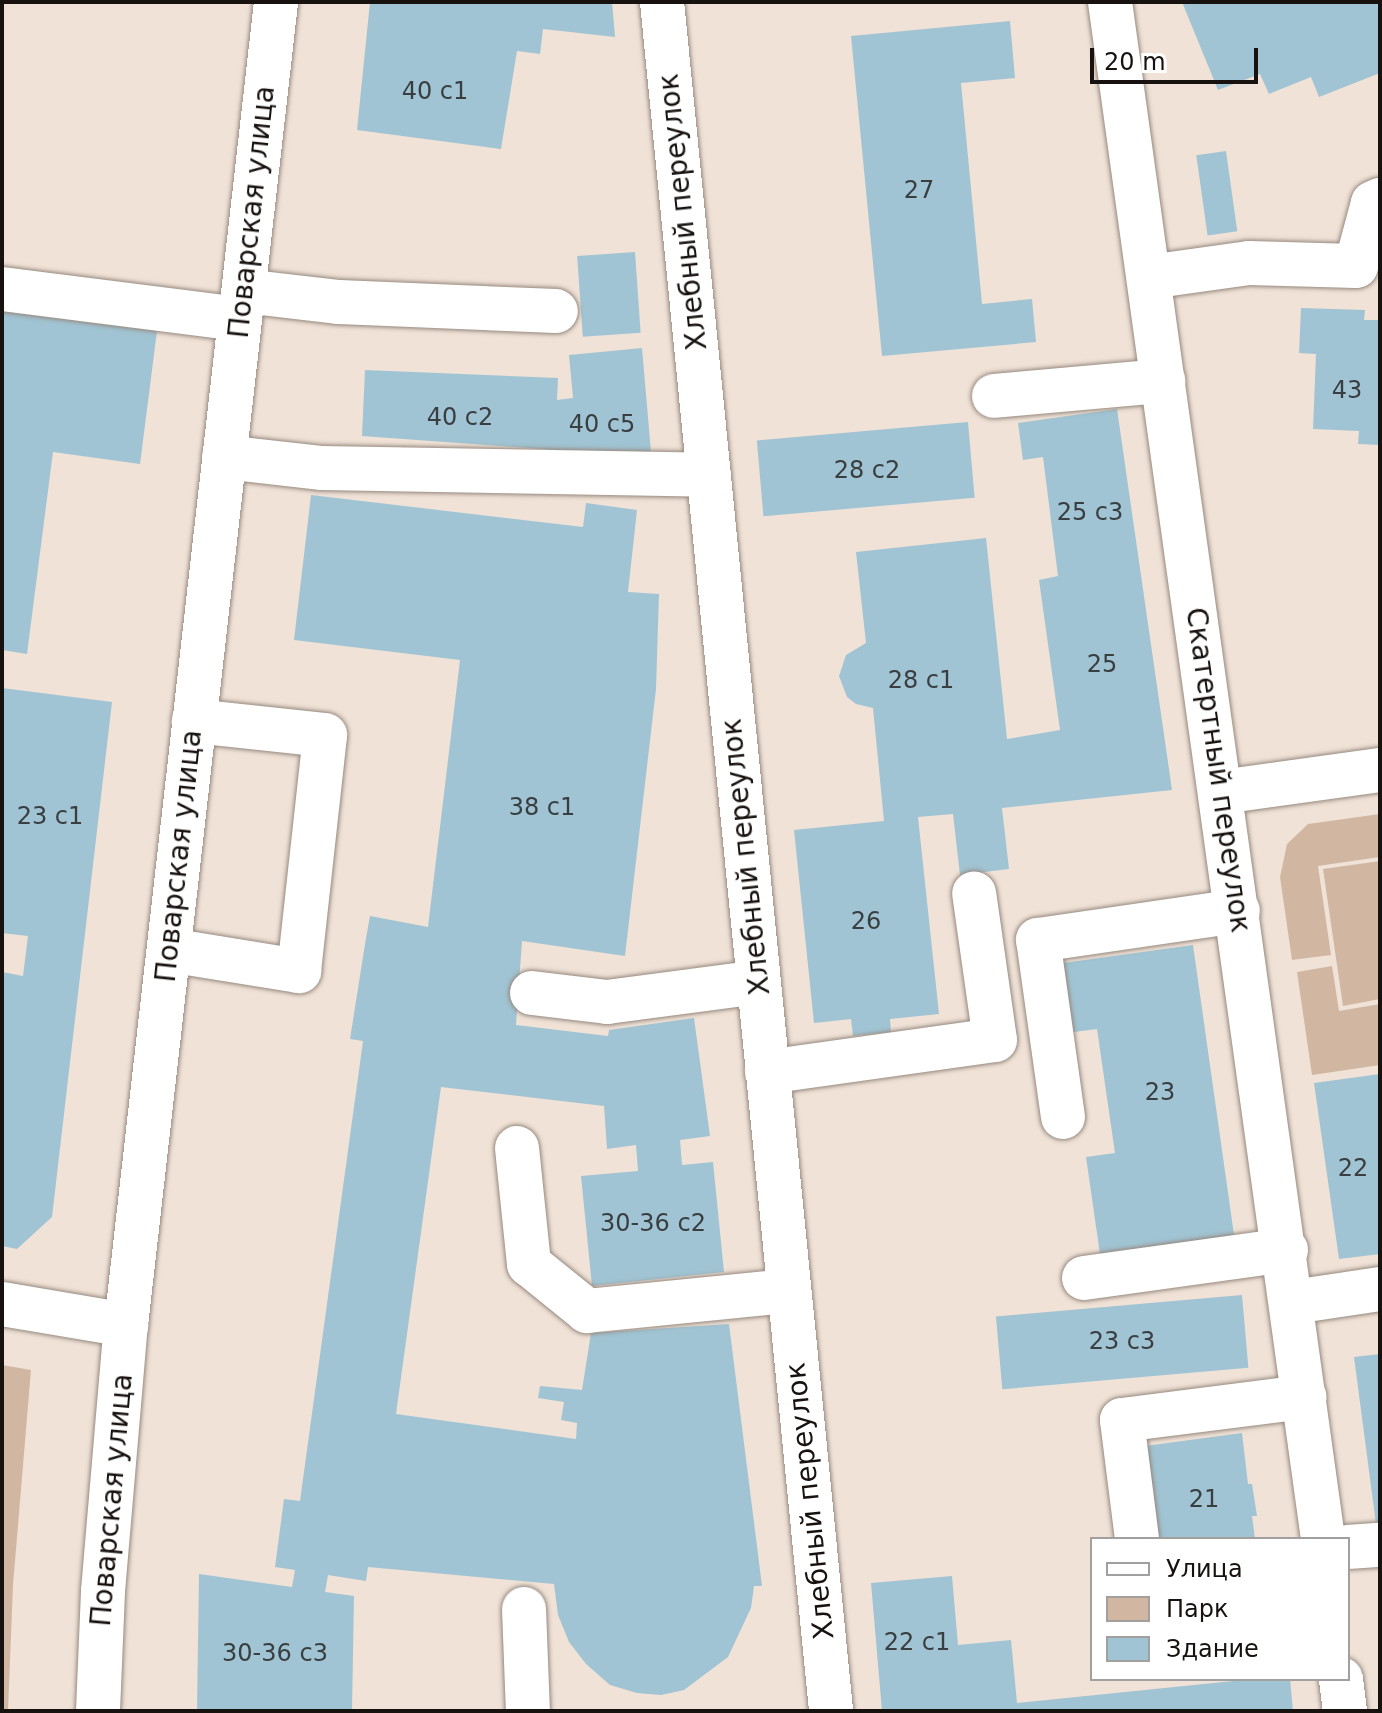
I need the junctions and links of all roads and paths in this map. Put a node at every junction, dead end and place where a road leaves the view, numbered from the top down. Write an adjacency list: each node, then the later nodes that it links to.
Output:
1 (276, 2): 7 (street, Поварская улица)
2 (662, 2): 12 (street, Хлебный переулок)
3 (1110, 2): 5 (street, Скатертный переулок)
4 (1380, 200): 5 (street)
5 (1149, 277): 9 (street, Скатертный переулок)
6 (2, 289): 7 (street)
7 (242, 305): 8 (street); 11 (street, Поварская улица)
8 (556, 311)
9 (1163, 381): 10 (street); 15 (street, Скатертный переулок)
10 (994, 396)
11 (224, 457): 12 (street); 13 (street, Поварская улица)
12 (709, 475): 19 (street, Хлебный переулок)
13 (194, 721): 18 (street, Поварская улица); 18 (street)
14 (1380, 770): 15 (street)
15 (1221, 792): 17 (street, Скатертный переулок)
16 (974, 893): 21 (street)
17 (1238, 911): 22 (street); 24 (street, Скатертный переулок)
18 (169, 950): 30 (street, Поварская улица)
19 (759, 982): 20 (street); 21 (street, Хлебный переулок)
20 (532, 993)
21 (767, 1072): 27 (street, Хлебный переулок)
22 (1063, 1117)
23 (517, 1148): 27 (street)
24 (1286, 1250): 25 (street); 28 (street, Скатертный переулок)
25 (1084, 1278)
26 (1380, 1289): 28 (street)
27 (789, 1291): 40 (street, Хлебный переулок)
28 (1293, 1302): 31 (street, Скатертный переулок)
29 (2, 1304): 30 (street)
30 (126, 1325): 38 (street, Поварская улица)
31 (1305, 1397): 32 (street); 33 (street, Скатертный переулок)
32 (1137, 1537)
33 (1323, 1537)
34 (1380, 1545): 35 (street)
35 (1350, 1547)
36 (524, 1609): 39 (street)
37 (1341, 1681): 41 (street)
38 (98, 1711)
39 (528, 1711)
40 (831, 1711)
41 (1345, 1711)

